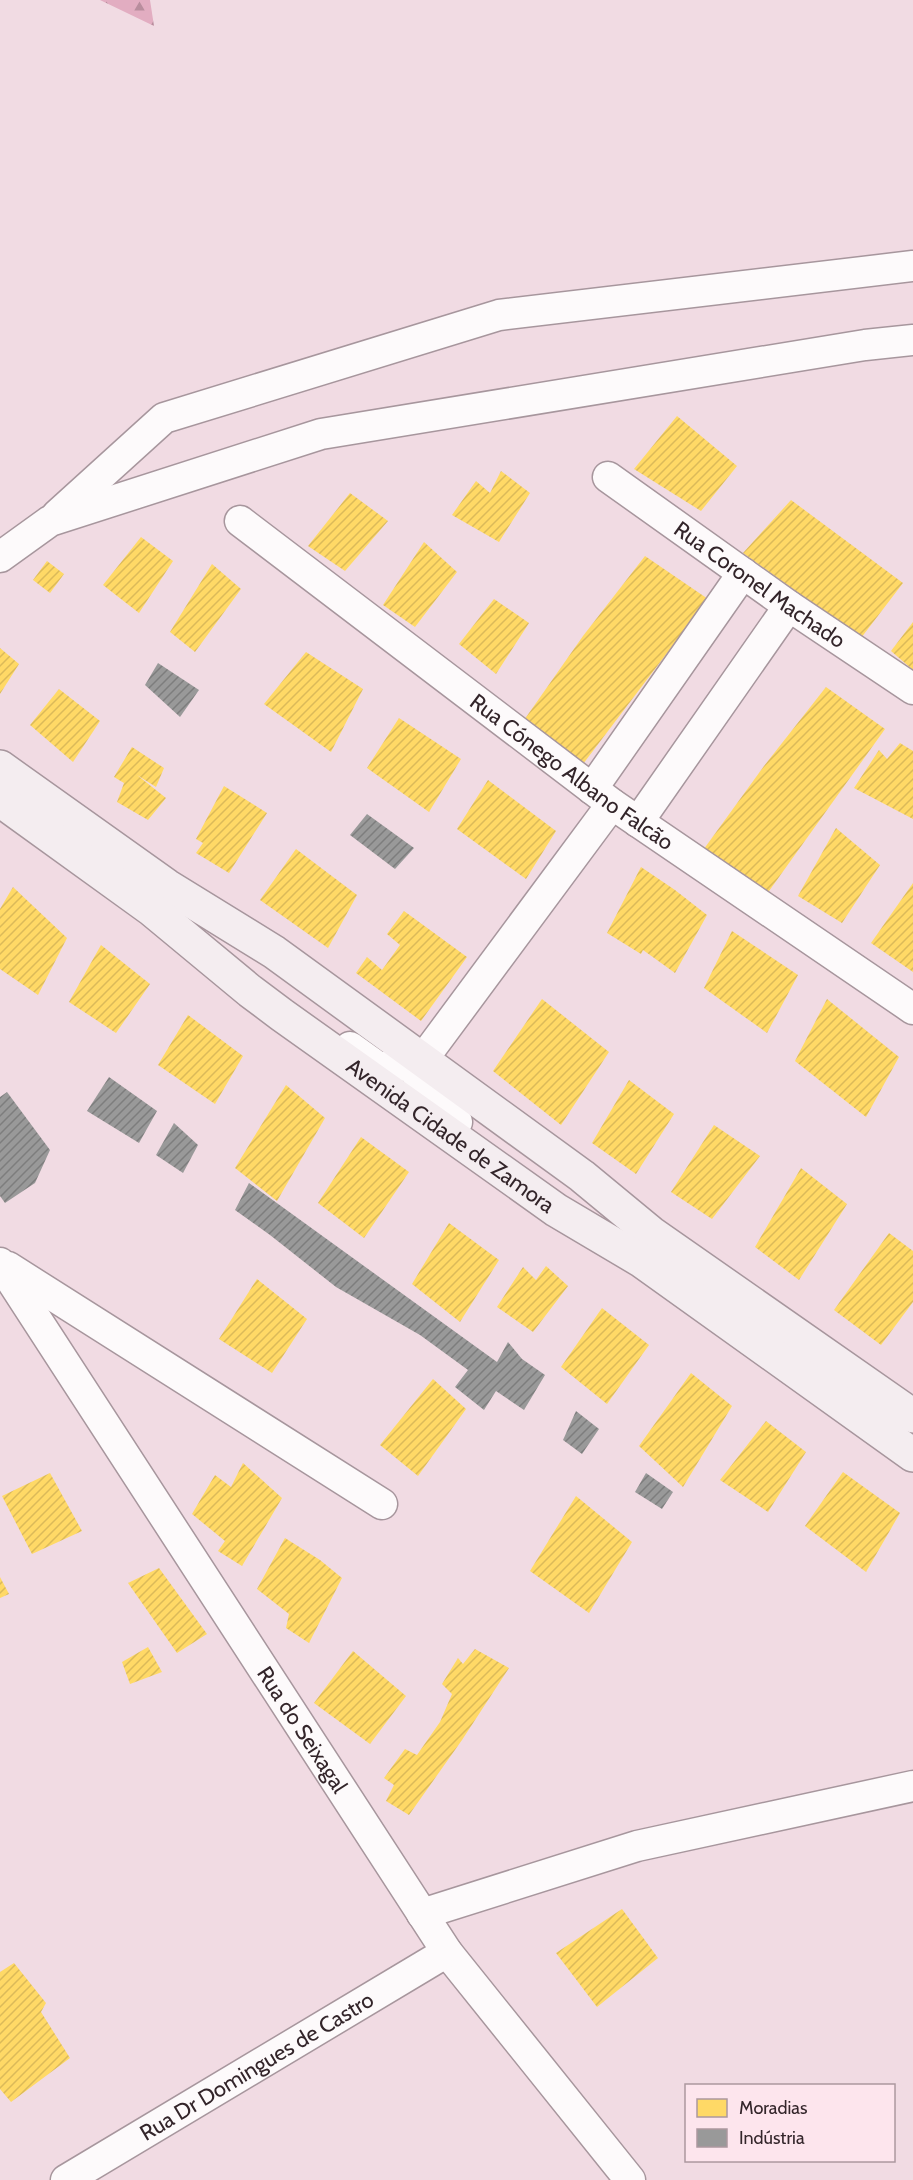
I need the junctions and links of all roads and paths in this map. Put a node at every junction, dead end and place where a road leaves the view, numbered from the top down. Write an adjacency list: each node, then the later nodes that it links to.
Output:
1 (913, 266): 4 (street)
2 (913, 340): 4 (street)
3 (608, 477): 7 (street, Rua Coronel Machado)
4 (50, 521): 6 (street)
5 (240, 521): 11 (street, Rua Cónego Albano Falcão)
6 (0, 557)
7 (743, 573): 8 (street, Rua Coronel Machado); 11 (street)
8 (789, 606): 9 (street, Rua Coronel Machado); 13 (street)
9 (913, 689)
10 (0, 767): 16 (street, Avenida Cidade de Zamora)
11 (602, 796): 13 (street, Rua Cónego Albano Falcão); 16 (street)
12 (0, 800): 15 (street, Avenida Cidade de Zamora)
13 (638, 822): 14 (street, Rua Cónego Albano Falcão)
14 (913, 1009)
15 (282, 1015): 16 (street); 17 (street, Avenida Cidade de Zamora)
16 (423, 1059): 17 (street); 19 (street, Avenida Cidade de Zamora)
17 (510, 1177): 20 (street, Avenida Cidade de Zamora)
18 (0, 1263): 21 (street); 23 (street, Rua do Seixagal)
19 (913, 1416)
20 (913, 1455)
21 (382, 1504)
22 (913, 1786): 23 (street)
23 (422, 1914): 24 (street, Rua do Seixagal)
24 (447, 1952): 25 (street, Rua Dr Domingues de Castro); 26 (street, Rua do Seixagal)
25 (66, 2180)
26 (630, 2180)

